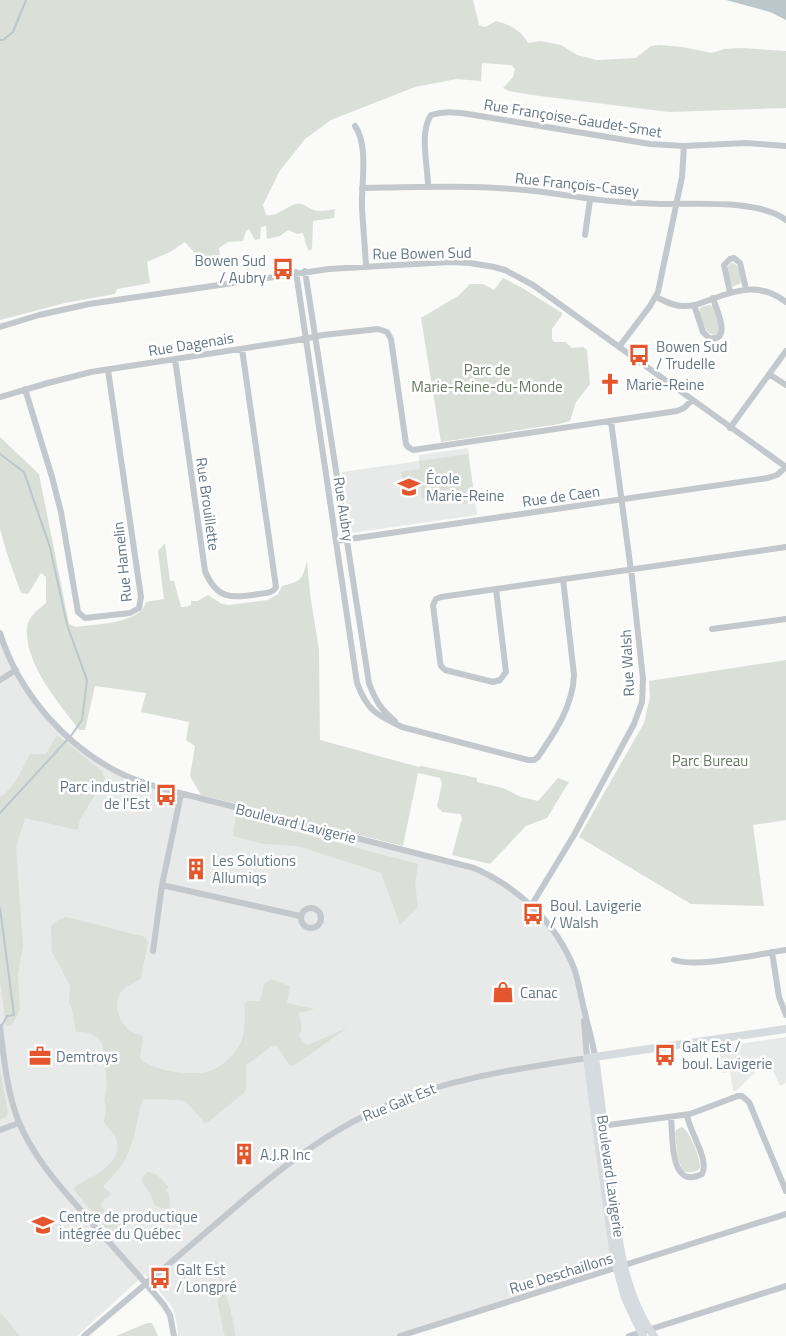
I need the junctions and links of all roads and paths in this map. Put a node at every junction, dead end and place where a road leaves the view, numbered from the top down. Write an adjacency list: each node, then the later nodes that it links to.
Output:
1 (355, 126): 5 (street)
2 (684, 146): 3 (street, Rue Françoise-Gaudet-Smet); 4 (street, Rue Françoise-Gaudet-Smet); 7 (street)
3 (786, 146)
4 (428, 187): 5 (street, Rue François-Casey); 6 (street, Rue François-Casey)
5 (362, 188): 10 (street)
6 (590, 200): 7 (street, Rue François-Casey); 9 (street)
7 (676, 204): 8 (street, Rue François-Casey); 15 (street)
8 (786, 220)
9 (585, 235)
10 (366, 266): 11 (street, Rue Bowen Sud); 22 (street, Rue Bowen Sud)
11 (305, 271): 12 (street, Rue Bowen Sud); 20 (street, Rue Aubry)
12 (296, 272): 19 (street, Rue Bowen Sud); 21 (street, Rue Aubry)
13 (746, 289): 14 (street); 14 (street); 17 (street)
14 (730, 292): 16 (street)
15 (656, 297): 18 (street); 22 (street)
16 (713, 298): 18 (street); 18 (street)
17 (786, 302)
18 (694, 305)
19 (0, 327)
20 (315, 336): 21 (street, Rue Dagenais); 32 (street, Rue Dagenais); 36 (street, Rue Aubry)
21 (306, 338): 23 (street, Rue Dagenais); 37 (street, Rue Aubry)
22 (619, 347): 31 (street, Rue Bowen Sud)
23 (242, 349): 25 (street, Rue Dagenais); 25 (street, Rue Brouillette)
24 (786, 351): 27 (street)
25 (175, 359): 26 (street, Rue Dagenais)
26 (108, 370): 29 (street, Rue Dagenais); 29 (street, Rue Hamelin)
27 (769, 374): 28 (street); 33 (street)
28 (786, 385)
29 (25, 389): 30 (street, Rue Dagenais)
30 (0, 397)
31 (692, 400): 32 (street); 33 (street, Rue Bowen Sud)
32 (611, 421): 35 (street, Rue Walsh)
33 (730, 428): 34 (street, Rue Bowen Sud)
34 (786, 467): 35 (street, Rue de Caen)
35 (622, 500): 36 (street, Rue de Caen); 39 (street, Rue Walsh)
36 (347, 540): 37 (street, Rue de Caen); 47 (street, Rue Aubry)
37 (336, 541): 47 (street, Rue Aubry)
38 (786, 547): 39 (street)
39 (631, 568): 40 (street); 50 (street, Rue Walsh)
40 (563, 579): 41 (street); 47 (street, Rue Aubry)
41 (496, 589): 41 (street)
42 (786, 619): 43 (street)
43 (712, 629)
44 (0, 633): 45 (street, Boulevard Lavigerie)
45 (16, 670): 46 (street); 48 (street, Boulevard Lavigerie)
46 (0, 680)
47 (402, 727)
48 (181, 794): 49 (street); 50 (street, Boulevard Lavigerie)
49 (162, 885): 51 (street); 53 (street)
50 (531, 906): 59 (street, Boulevard Lavigerie)
51 (300, 916)
52 (786, 950): 54 (street)
53 (153, 951)
54 (772, 952): 55 (street); 56 (street)
55 (674, 960)
56 (786, 1015)
57 (0, 1027): 62 (street)
58 (786, 1028): 59 (main road, Rue Galt Est)
59 (591, 1058): 63 (main road, Boulevard Lavigerie); 69 (street, Rue Galt Est)
60 (687, 1115): 61 (street); 61 (street); 65 (street)
61 (672, 1117): 63 (street)
62 (19, 1123): 64 (street); 69 (street)
63 (600, 1126): 67 (main road, Boulevard Lavigerie); 68 (main road, Boulevard Lavigerie)
64 (0, 1130)
65 (786, 1191)
66 (786, 1214): 67 (street, Rue Deschaillons)
67 (624, 1266): 68 (street, Rue Deschaillons); 71 (main road, Boulevard Lavigerie)
68 (616, 1268): 72 (main road, Boulevard Lavigerie); 75 (street, Rue Deschaillons)
69 (146, 1284): 73 (street, Rue Galt Est); 74 (street)
70 (786, 1286): 71 (street)
71 (652, 1333): 72 (street)
72 (642, 1334): 76 (street)
73 (84, 1336)
74 (174, 1336)
75 (400, 1336)
76 (629, 1336)

